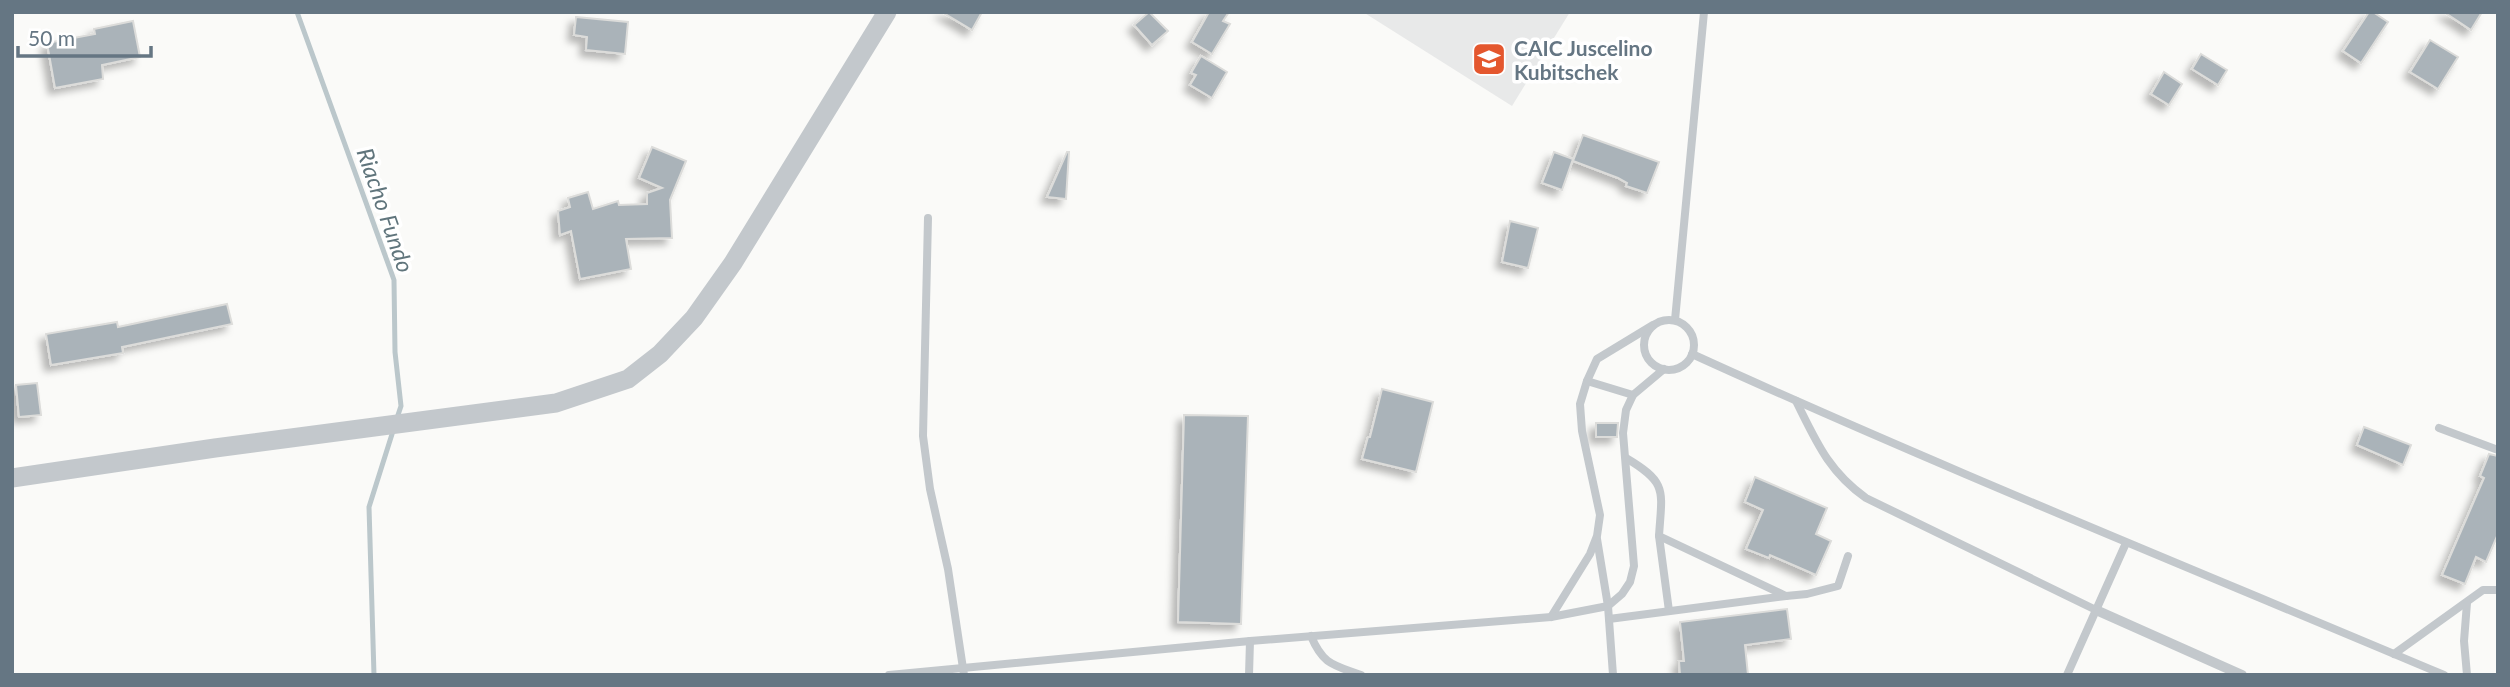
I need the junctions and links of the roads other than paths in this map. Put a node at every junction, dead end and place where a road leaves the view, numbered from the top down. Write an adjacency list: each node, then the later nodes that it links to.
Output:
1 (887, 12): 14 (street)
2 (1704, 12): 4 (lane)
3 (928, 218): 30 (lane)
4 (1675, 320): 5 (lane); 6 (lane)
5 (1653, 325): 7 (lane); 8 (lane)
6 (1692, 354): 7 (lane); 10 (lane)
7 (1664, 369): 9 (lane)
8 (1587, 382): 9 (lane); 15 (lane)
9 (1633, 396): 13 (lane)
10 (1796, 401): 17 (lane); 23 (lane)
11 (2439, 428): 12 (lane)
12 (2498, 450)
13 (1626, 458): 16 (lane); 22 (lane)
14 (12, 478)
15 (1597, 536): 22 (lane); 25 (lane)
16 (1659, 536): 20 (lane); 24 (lane)
17 (2126, 543): 23 (lane); 29 (lane)
18 (1848, 556): 20 (lane)
19 (2498, 590): 21 (lane)
20 (1786, 596): 24 (lane)
21 (2467, 603): 29 (lane); 38 (lane)
22 (1608, 606): 25 (lane); 26 (lane)
23 (2096, 610): 35 (lane); 36 (street)
24 (1669, 611): 26 (lane)
25 (1550, 617): 27 (lane)
26 (1609, 619): 34 (lane)
27 (1311, 636): 28 (lane); 33 (lane)
28 (1250, 641): 30 (lane); 32 (lane)
29 (2394, 654): 37 (lane)
30 (964, 671): 31 (lane)
31 (889, 675)
32 (1250, 675)
33 (1361, 675)
34 (1613, 675)
35 (2067, 675)
36 (2242, 675)
37 (2444, 675)
38 (2467, 675)

